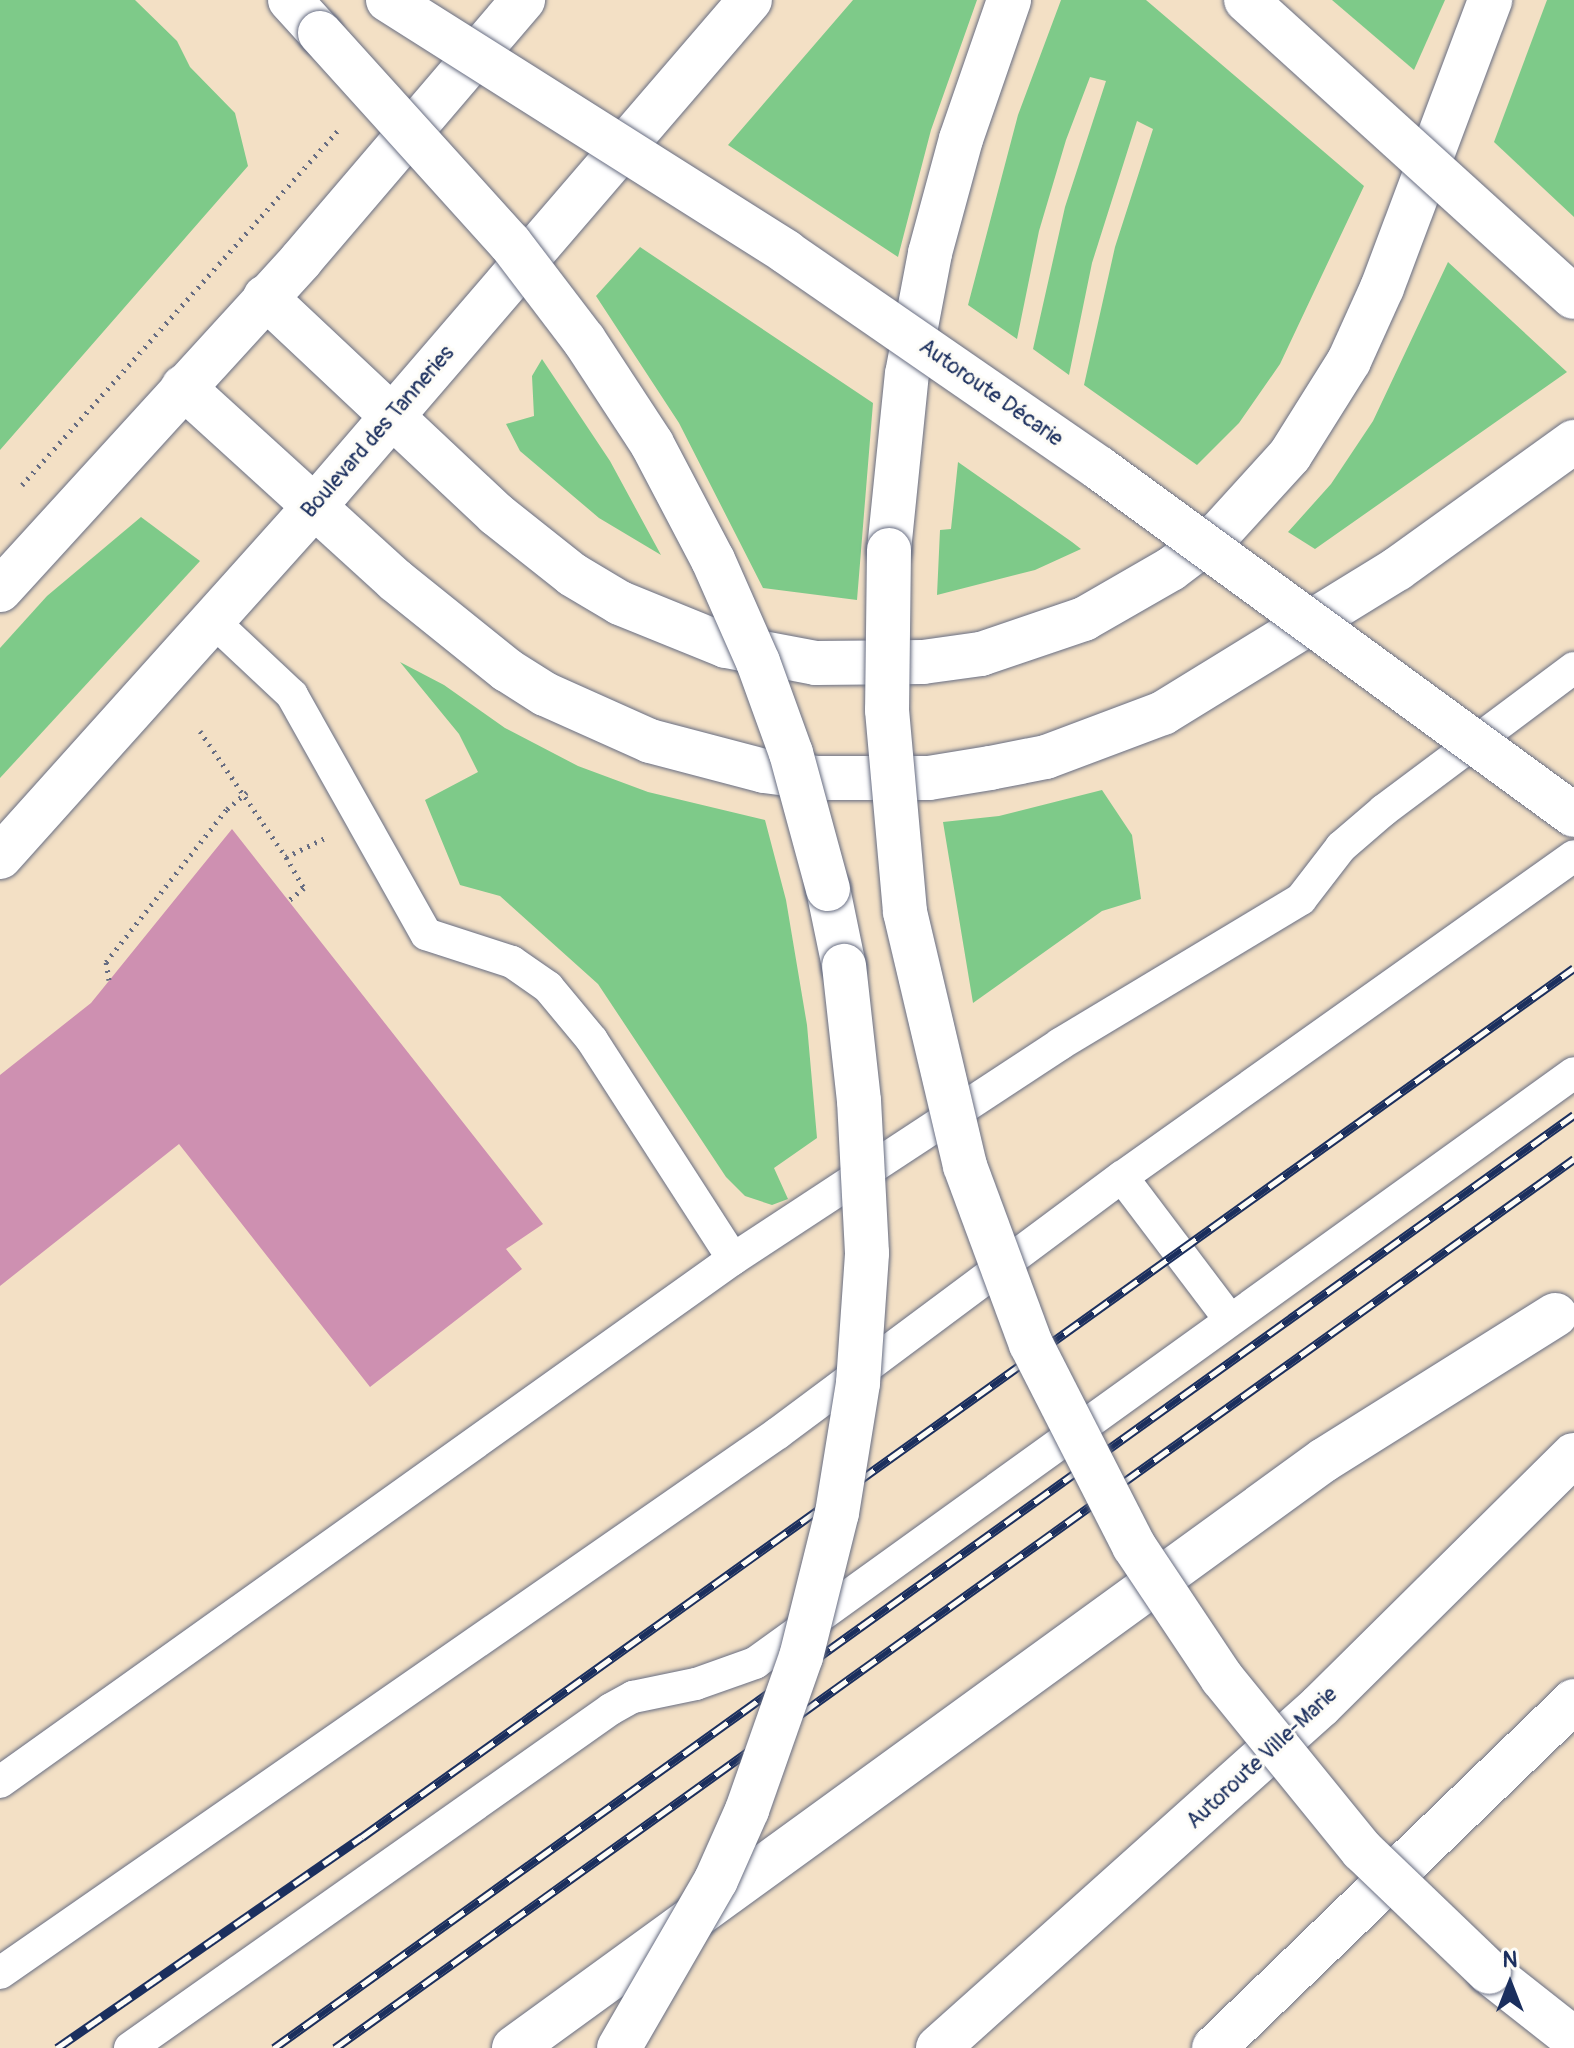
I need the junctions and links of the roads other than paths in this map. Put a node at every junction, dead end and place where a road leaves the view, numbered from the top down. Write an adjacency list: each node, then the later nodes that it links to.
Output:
1 (290, 0): 32 (main road, bridge)
2 (388, 0): 17 (main road, Autoroute Décarie, bridge)
3 (523, 0): 8 (main road)
4 (750, 0): 11 (main road, Boulevard des Tanneries)
5 (1009, 0): 29 (main road, bridge)
6 (1246, 0): 9 (main road, bridge)
7 (1490, 0): 11 (main road)
8 (265, 297): 10 (main road); 11 (main road)
9 (1574, 297)
10 (183, 387): 13 (main road); 14 (main road)
11 (394, 413): 13 (main road, Boulevard des Tanneries)
12 (1574, 442): 13 (main road)
13 (315, 506): 15 (main road, Boulevard des Tanneries)
14 (0, 590)
15 (211, 619): 19 (main road, Boulevard des Tanneries); 22 (lane)
16 (1574, 668): 22 (lane)
17 (1574, 815)
18 (1574, 856): 21 (lane)
19 (0, 857)
20 (1574, 1073): 24 (lane)
21 (1122, 1177): 24 (lane); 28 (lane)
22 (733, 1259): 27 (lane)
23 (1555, 1315): 31 (main road)
24 (1230, 1320): 30 (lane)
25 (1574, 1455): 33 (main road, Autoroute Ville-Marie)
26 (1574, 1701): 34 (main road)
27 (0, 1782)
28 (0, 1973)
29 (1574, 2039)
30 (130, 2048)
31 (514, 2048)
32 (619, 2048)
33 (938, 2048)
34 (1214, 2048)

